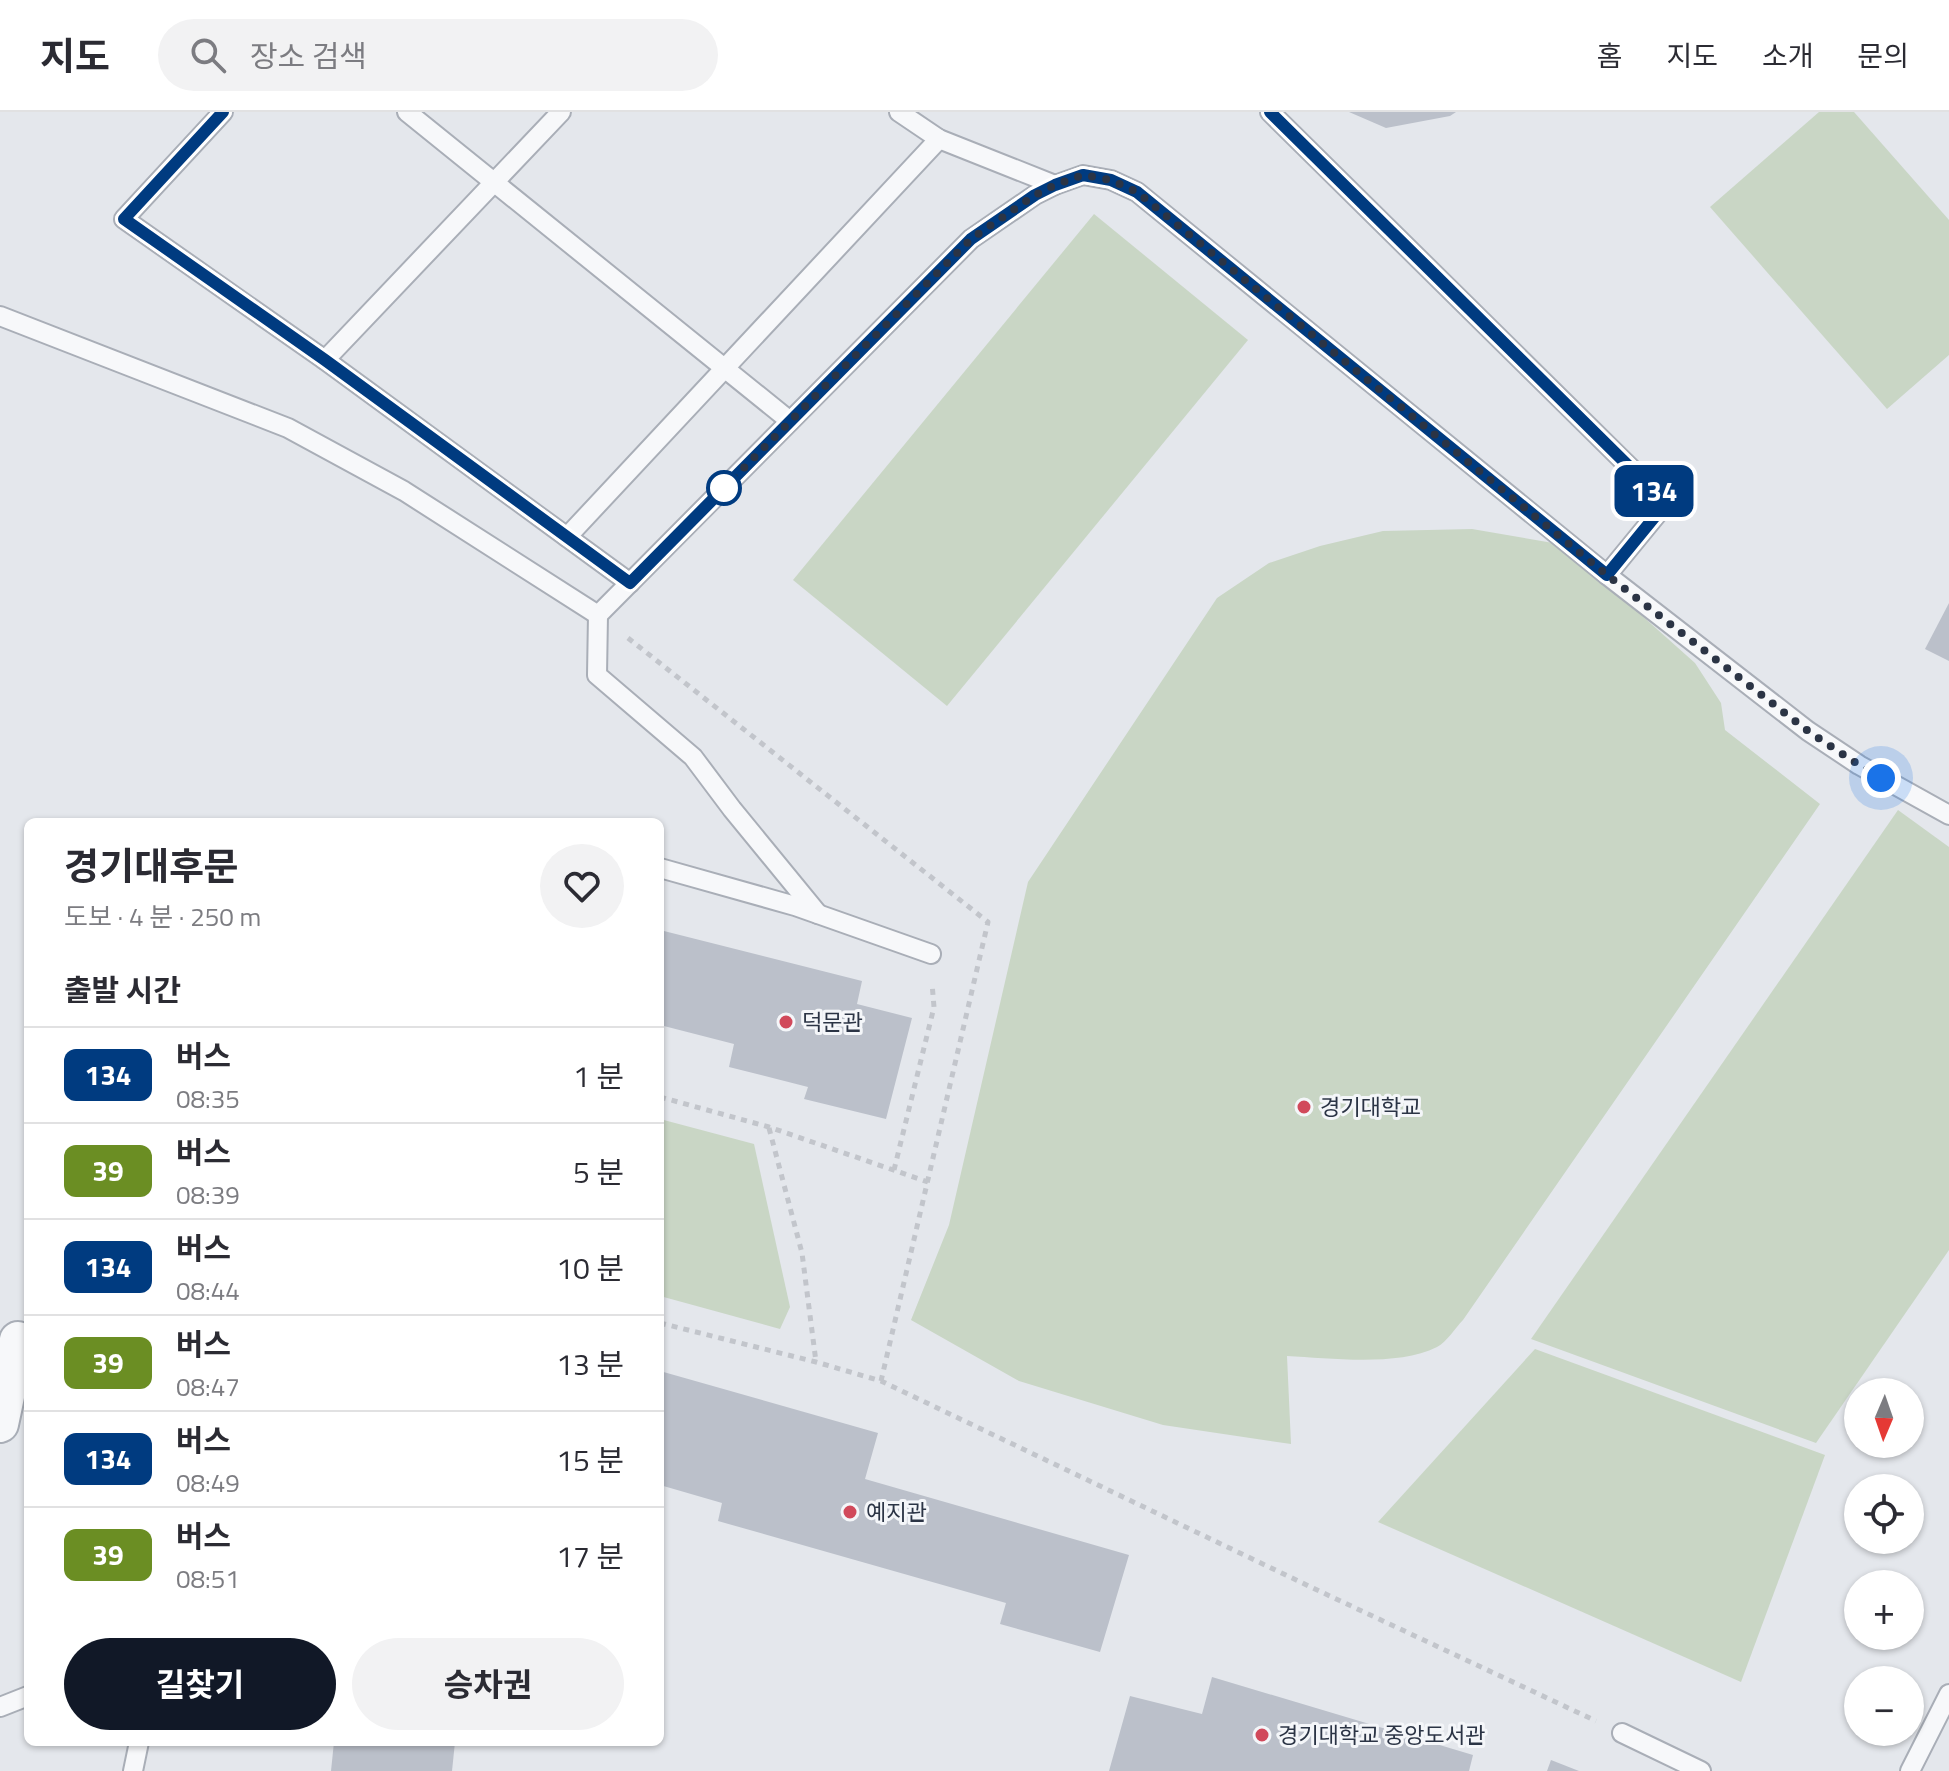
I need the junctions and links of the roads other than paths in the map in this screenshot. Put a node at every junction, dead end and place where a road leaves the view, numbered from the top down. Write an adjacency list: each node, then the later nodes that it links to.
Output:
1 (223, 112): 10 (lane)
2 (407, 112): 7 (lane)
3 (561, 112): 7 (lane)
4 (899, 112): 6 (lane)
5 (1270, 112): 14 (lane)
6 (939, 139): 8 (lane); 11 (lane)
7 (494, 183): 10 (lane); 11 (lane)
8 (1055, 185): 12 (lane); 14 (lane)
9 (0, 316): 16 (lane)
10 (325, 360): 13 (lane)
11 (725, 369): 12 (lane); 13 (lane)
12 (790, 421): 15 (lane)
13 (567, 537): 15 (lane)
14 (1607, 575): 17 (lane)
15 (630, 583): 16 (lane)
16 (598, 615): 19 (lane)
17 (1949, 815)
18 (664, 869): 19 (lane)
19 (818, 914): 20 (lane)
20 (931, 954)
21 (18, 1340): 22 (street)
22 (0, 1424)
23 (1949, 1694): 30 (lane)
24 (24, 1698): 25 (lane)
25 (0, 1707)
26 (1622, 1733): 29 (lane)
27 (138, 1746): 28 (lane)
28 (133, 1771)
29 (1701, 1771)
30 (1910, 1771)

